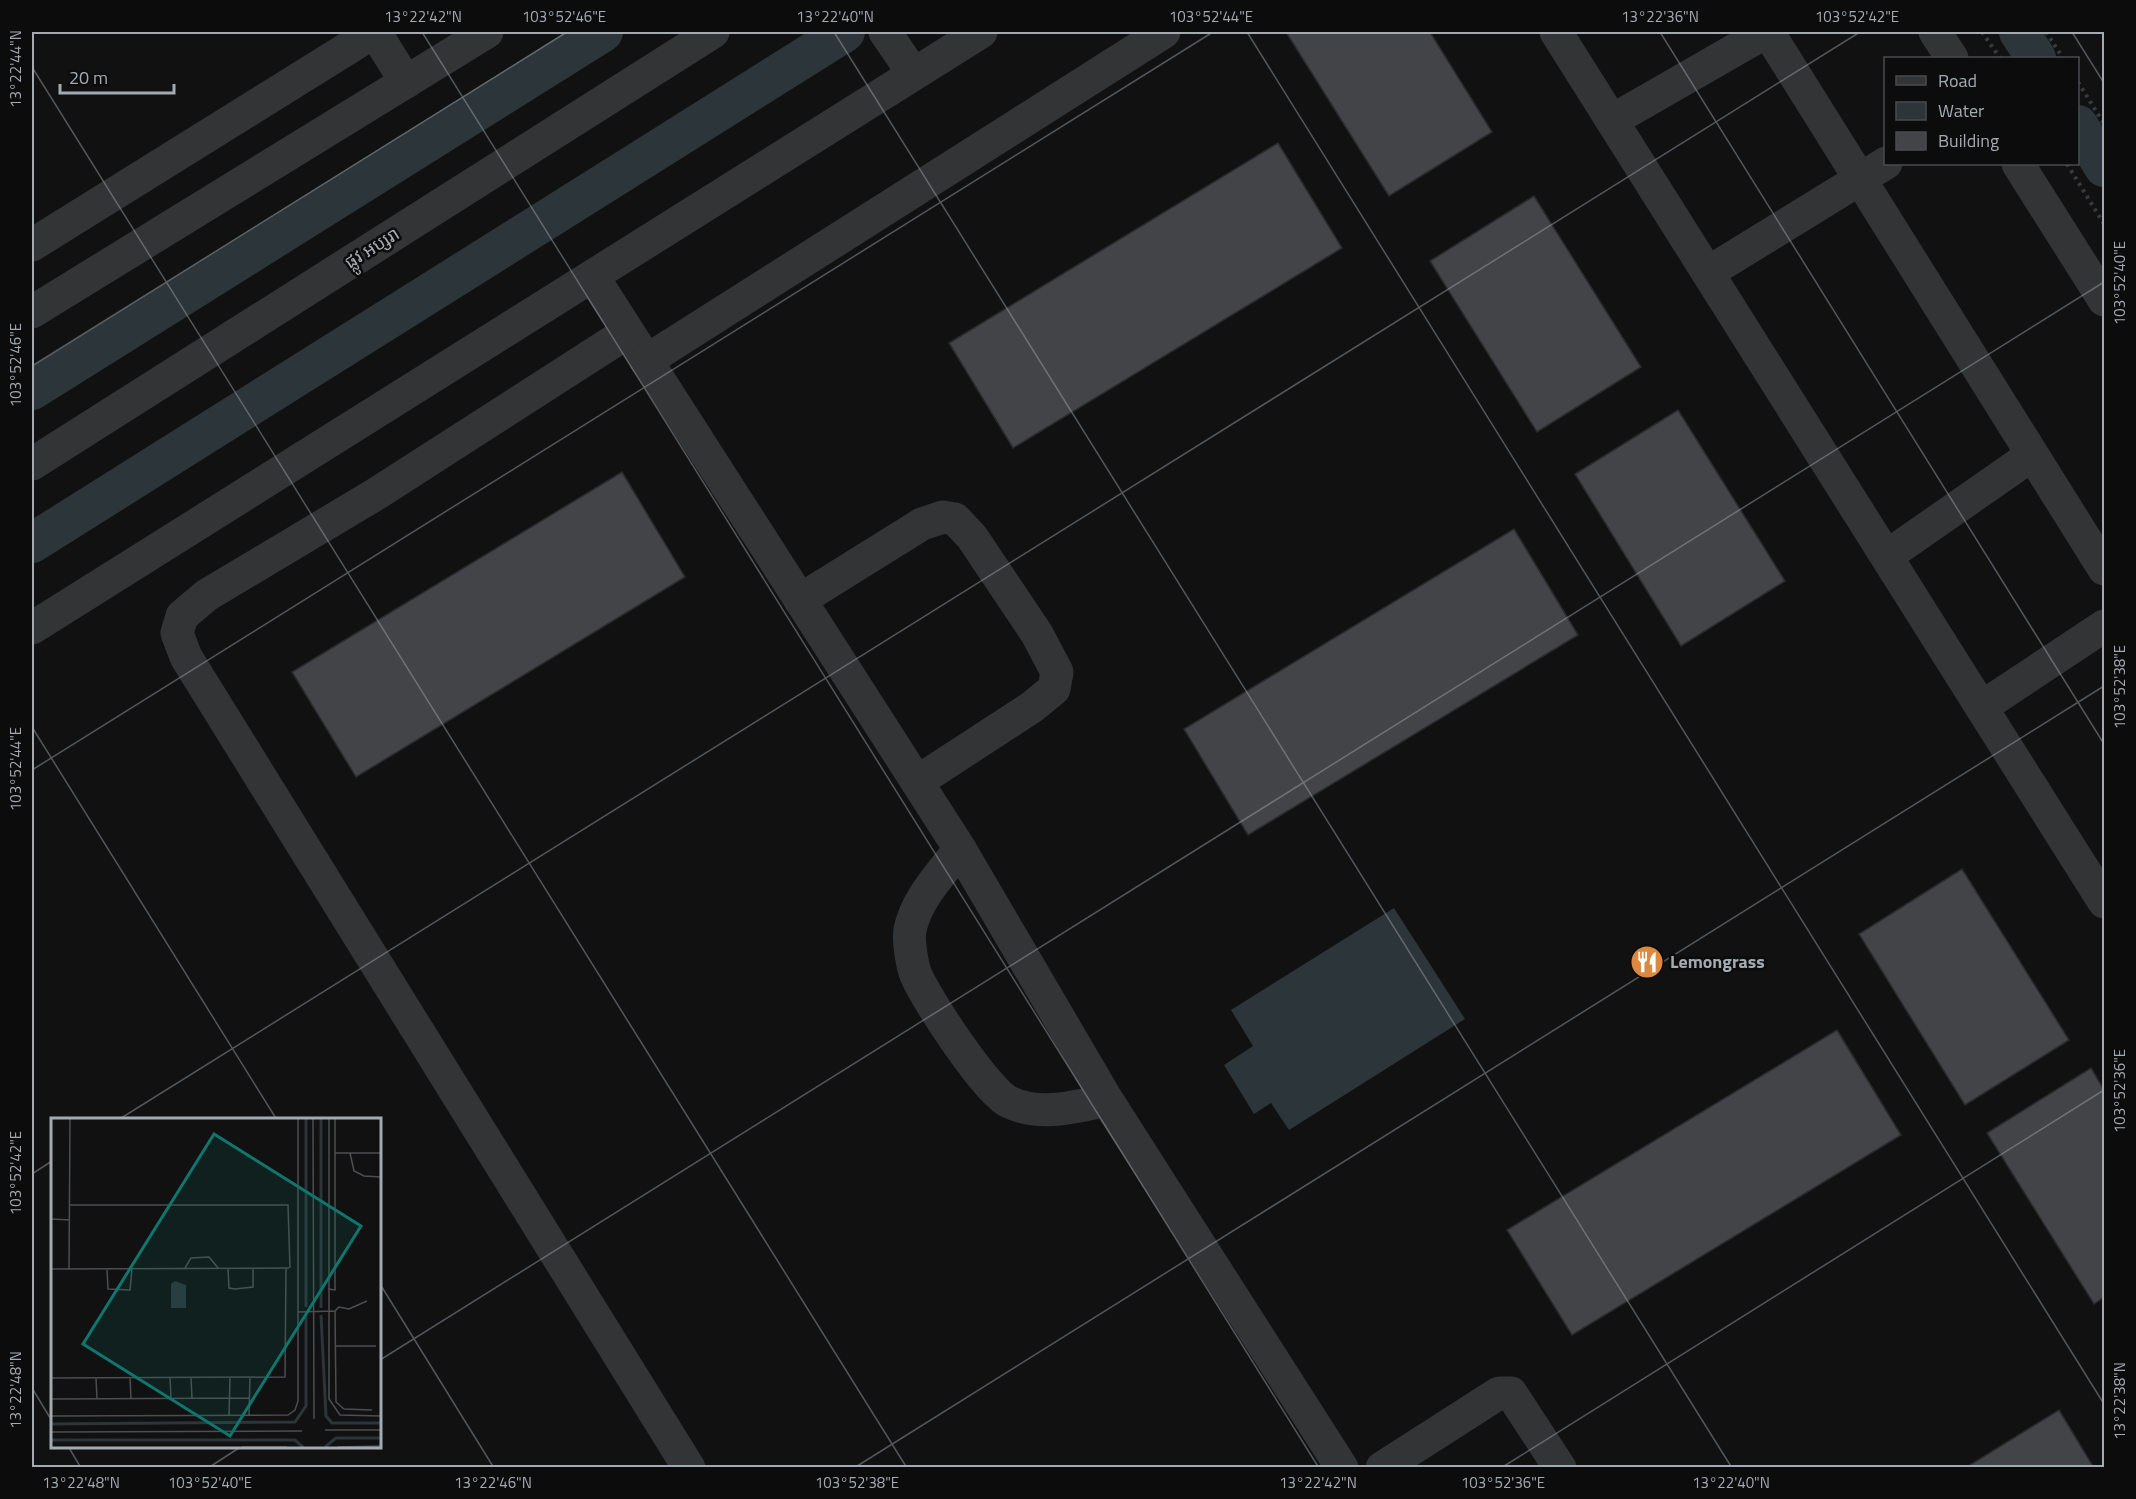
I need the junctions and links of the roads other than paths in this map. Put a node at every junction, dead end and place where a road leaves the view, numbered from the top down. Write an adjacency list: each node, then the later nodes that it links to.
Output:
1 (374, 32): 12 (street); 16 (street)
2 (487, 32): 12 (street)
3 (714, 32): 24 (street, ផ្លូវ អប្សរា)
4 (885, 32): 11 (street)
5 (981, 32): 11 (street)
6 (1164, 32): 22 (street)
7 (1556, 32): 13 (street)
8 (1767, 32): 13 (street); 15 (street)
9 (1935, 32): 10 (street)
10 (1951, 57)
11 (913, 74): 18 (street)
12 (406, 81): 20 (street)
13 (1613, 120): 17 (street)
14 (2019, 165): 19 (street)
15 (1872, 171): 17 (street); 23 (street)
16 (32, 245)
17 (1709, 272): 25 (street)
18 (593, 277): 21 (street); 29 (street)
19 (2104, 300)
20 (32, 312)
21 (628, 332): 22 (street); 35 (street)
22 (646, 361): 27 (street)
23 (2032, 455): 25 (street); 26 (street)
24 (32, 464)
25 (1887, 556): 30 (street)
26 (2104, 569)
27 (800, 600): 31 (street); 31 (street)
28 (2104, 626): 30 (street)
29 (32, 627)
30 (1982, 707): 33 (street)
31 (917, 782): 32 (street)
32 (960, 849): 34 (street); 34 (street)
33 (2104, 902)
34 (1107, 1100): 36 (street)
35 (689, 1467)
36 (1342, 1467)
37 (1382, 1467): 38 (street)
38 (1560, 1467)

